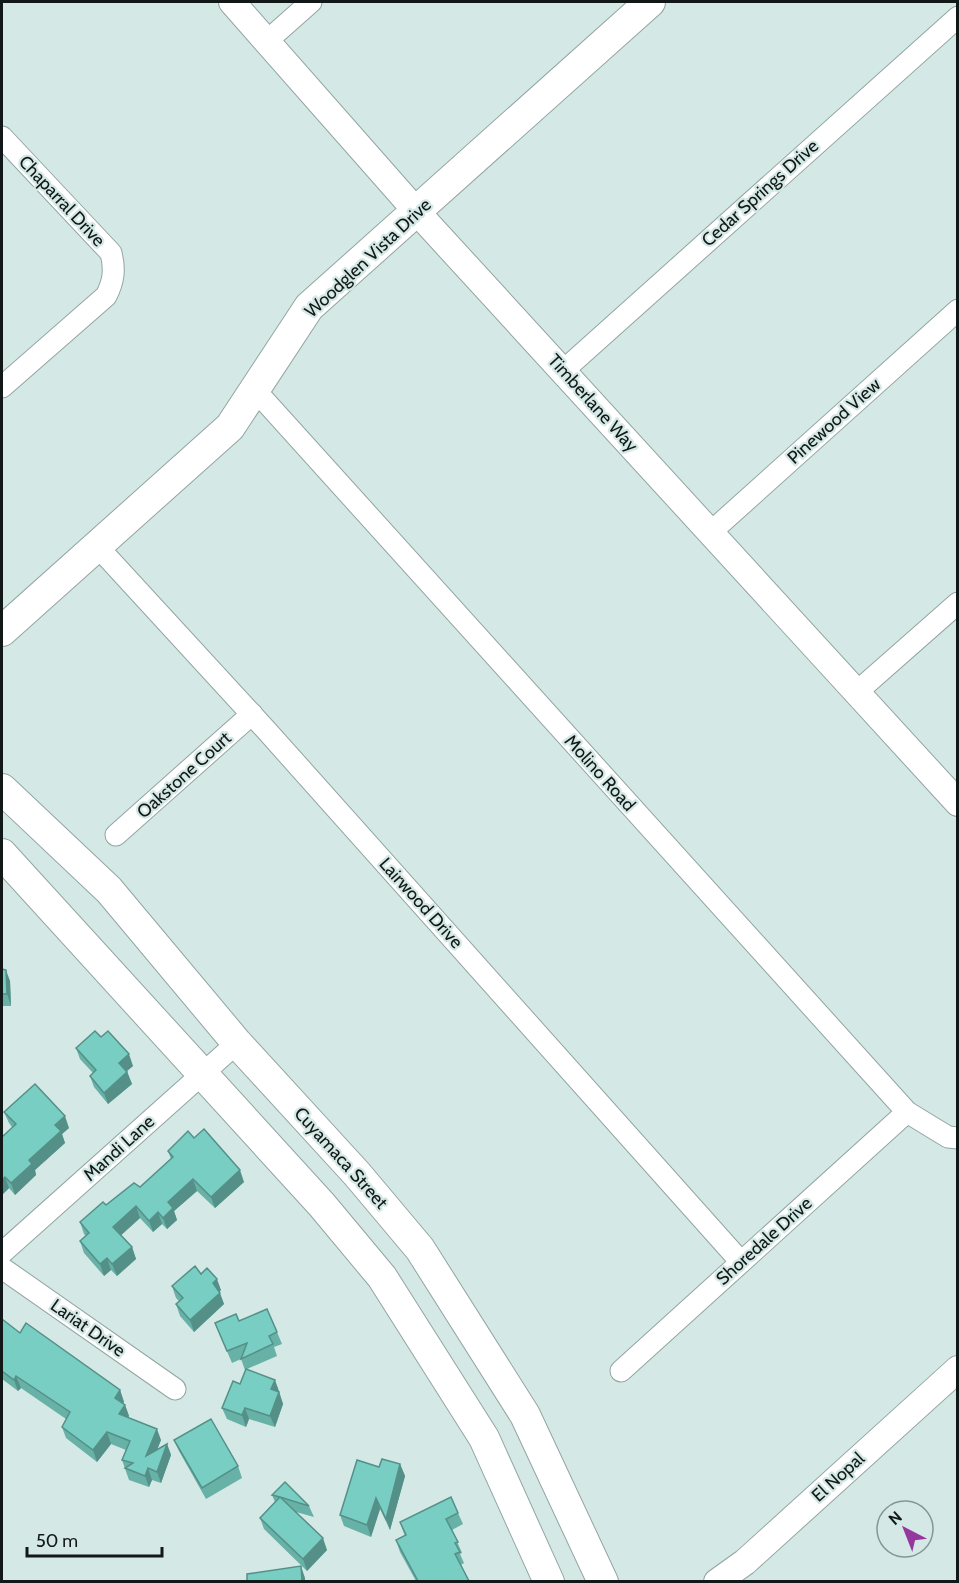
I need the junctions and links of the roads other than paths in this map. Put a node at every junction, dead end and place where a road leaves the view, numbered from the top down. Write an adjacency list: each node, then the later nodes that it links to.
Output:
1 (232, 2): 5 (street, Timberlane Way)
2 (311, 2): 5 (street)
3 (650, 2): 7 (main road, Woodglen Vista Drive)
4 (957, 17): 9 (street, Cedar Springs Drive)
5 (267, 41): 7 (street, Timberlane Way)
6 (2, 137): 10 (street, Chaparral Drive)
7 (417, 212): 9 (street, Timberlane Way); 11 (main road, Woodglen Vista Drive)
8 (957, 310): 12 (street, Pinewood View)
9 (564, 370): 12 (street, Timberlane Way)
10 (2, 387)
11 (255, 390): 13 (main road, Woodglen Vista Drive); 24 (street, Molino Road)
12 (711, 532): 16 (street, Timberlane Way)
13 (98, 547): 15 (main road, Woodglen Vista Drive); 17 (street, Lairwood Drive)
14 (957, 603): 16 (street)
15 (2, 631)
16 (858, 692): 19 (street, Timberlane Way)
17 (252, 714): 20 (street, Oakstone Court); 27 (street, Lairwood Drive)
18 (2, 789): 22 (main road, Cuyamaca Street)
19 (957, 802)
20 (116, 835)
21 (2, 854): 23 (main road)
22 (237, 1043): 23 (street, Mandi Lane); 33 (main road, Cuyamaca Street)
23 (202, 1076): 26 (street, Mandi Lane); 32 (main road)
24 (907, 1112): 25 (street, Molino Road); 27 (street, Shoredale Drive)
25 (957, 1138)
26 (2, 1253)
27 (741, 1262): 30 (street, Shoredale Drive)
28 (2, 1268): 31 (street, Lariat Drive)
29 (957, 1370): 34 (street, El Nopal)
30 (621, 1371)
31 (175, 1389)
32 (549, 1581)
33 (603, 1581)
34 (717, 1581)

